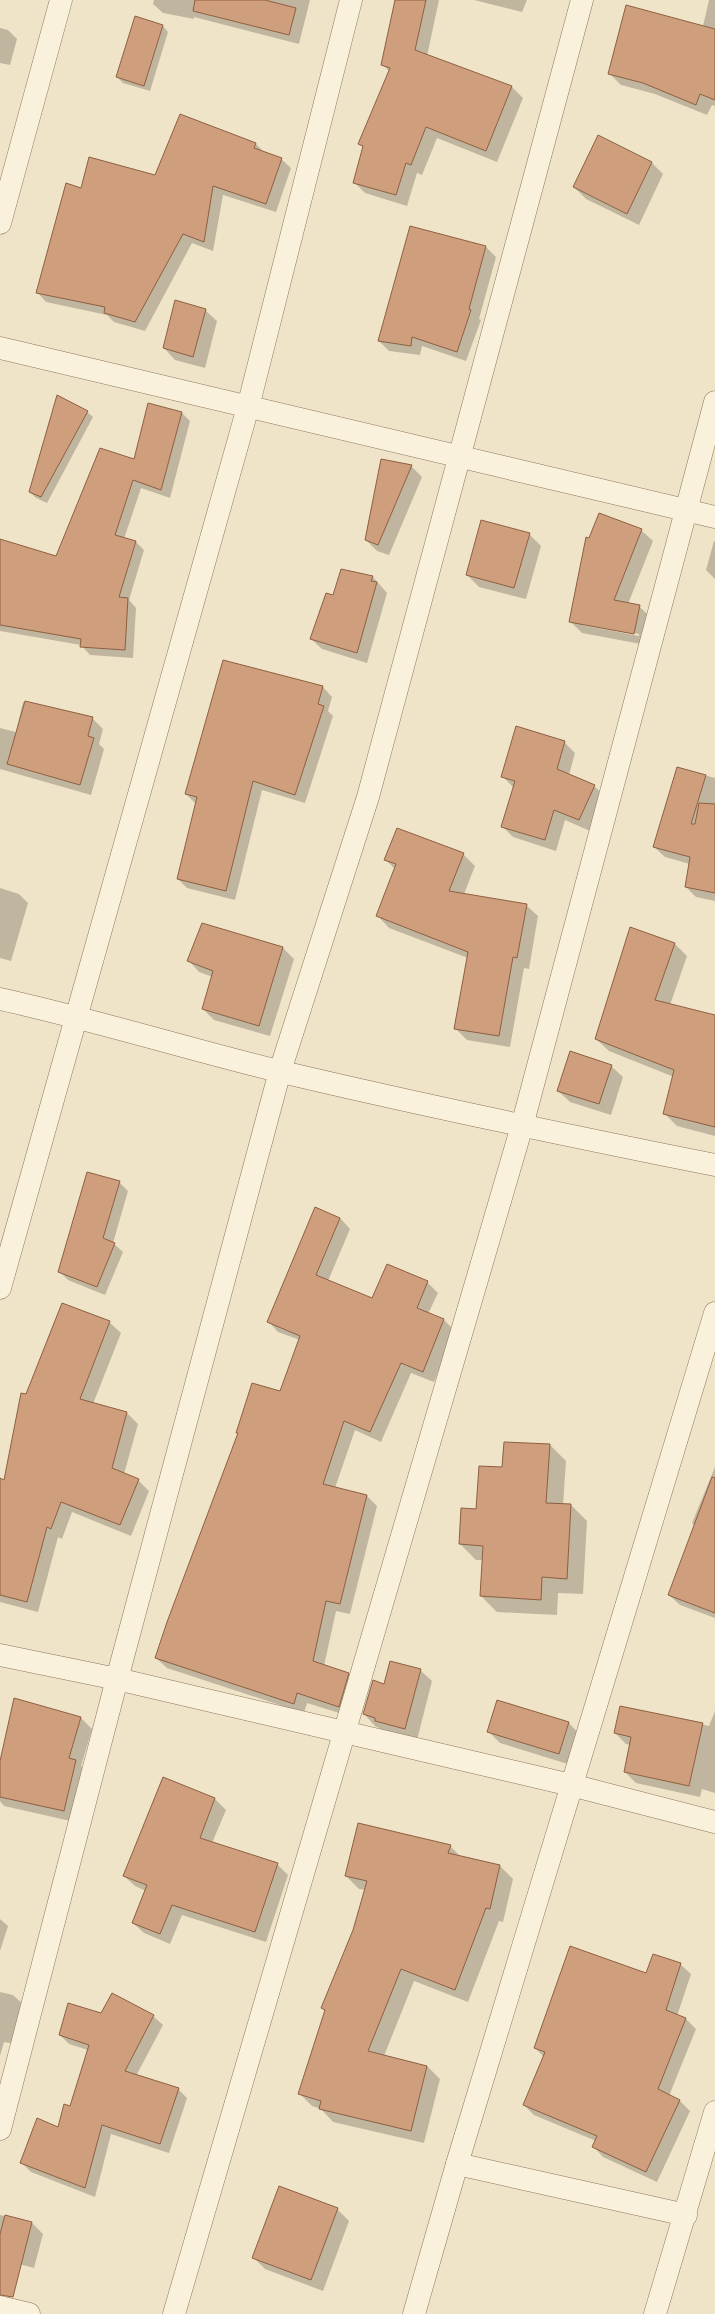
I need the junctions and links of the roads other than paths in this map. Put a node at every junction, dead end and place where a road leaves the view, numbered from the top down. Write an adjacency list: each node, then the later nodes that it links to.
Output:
1 (61, 0): 4 (street)
2 (351, 0): 7 (street)
3 (582, 0): 8 (street)
4 (0, 223)
5 (0, 348): 7 (street)
6 (715, 402): 9 (street)
7 (248, 407): 8 (street); 12 (street)
8 (460, 456): 9 (street); 13 (street)
9 (685, 510): 10 (street); 14 (street)
10 (715, 517)
11 (0, 999): 12 (street)
12 (75, 1016): 13 (street); 16 (street)
13 (280, 1071): 14 (street); 19 (street)
14 (522, 1126): 15 (street); 20 (street)
15 (715, 1165)
16 (0, 1288)
17 (715, 1313): 21 (street)
18 (0, 1655): 19 (street)
19 (117, 1679): 20 (street); 24 (street)
20 (344, 1733): 21 (street); 29 (street)
21 (571, 1785): 22 (street); 25 (street)
22 (715, 1822)
23 (715, 2112): 26 (street)
24 (0, 2129)
25 (457, 2164): 26 (street); 30 (street)
26 (686, 2215): 31 (street)
27 (0, 2307): 28 (street)
28 (29, 2314)
29 (174, 2314)
30 (414, 2314)
31 (655, 2314)

